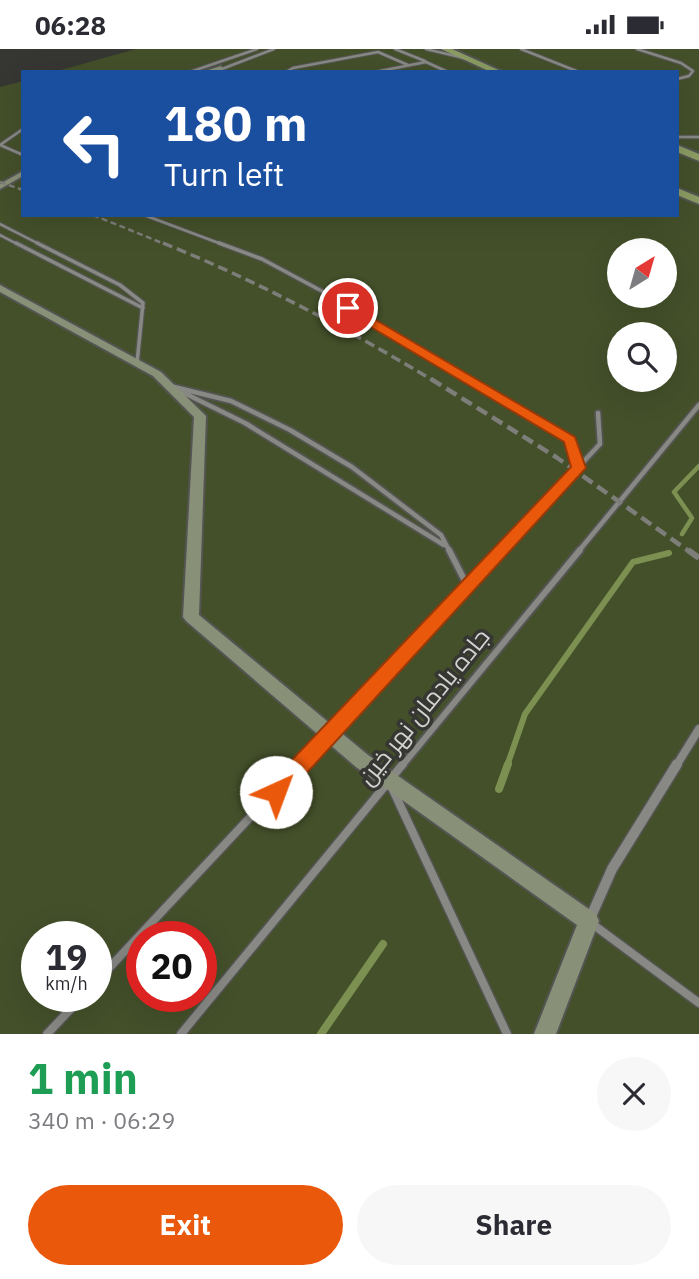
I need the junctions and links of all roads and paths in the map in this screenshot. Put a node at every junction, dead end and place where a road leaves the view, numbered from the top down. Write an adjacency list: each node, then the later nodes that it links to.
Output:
1 (257, 49): 13 (lane)
2 (274, 49): 14 (lane)
3 (372, 49): 9 (lane)
4 (396, 49): 11 (lane)
5 (426, 49): 10 (lane)
6 (446, 49): 10 (highway)
7 (520, 49): 19 (lane)
8 (637, 49): 20 (lane)
9 (378, 52): 12 (lane); 15 (lane)
10 (466, 58): 18 (highway)
11 (426, 62): 12 (lane); 17 (lane)
12 (408, 65): 16 (lane)
13 (196, 70)
14 (218, 70)
15 (289, 70)
16 (384, 70)
17 (444, 70)
18 (494, 70)
19 (574, 70)
20 (679, 78)
21 (21, 130): 25 (lane)
22 (679, 137): 23 (lane)
23 (699, 137)
24 (679, 149): 26 (highway)
25 (21, 154)
26 (699, 158)
27 (21, 174): 28 (main road)
28 (0, 187)
29 (679, 192): 30 (highway)
30 (699, 201)
31 (149, 217): 40 (lane)
32 (0, 224): 35 (lane)
33 (0, 235): 35 (lane)
34 (0, 288): 36 (main road)
35 (143, 308): 36 (lane)
36 (137, 363): 37 (main road)
37 (169, 385): 41 (lane); 41 (lane); 44 (main road)
38 (699, 405): 45 (lane, جاده یادمان نهر خین)
39 (598, 413): 40 (lane)
40 (578, 468): 42 (lane)
41 (447, 547): 42 (lane)
42 (468, 587): 44 (lane)
43 (699, 729): 46 (street)
44 (330, 735): 45 (main road); 47 (lane)
45 (388, 781): 46 (main road); 51 (lane, جاده یادمان نهر خین); 52 (lane)
46 (589, 921): 48 (lane); 53 (main road)
47 (112, 965)
48 (699, 1003)
49 (68, 1012): 50 (lane)
50 (47, 1034)
51 (181, 1034)
52 (507, 1034)
53 (545, 1034)

